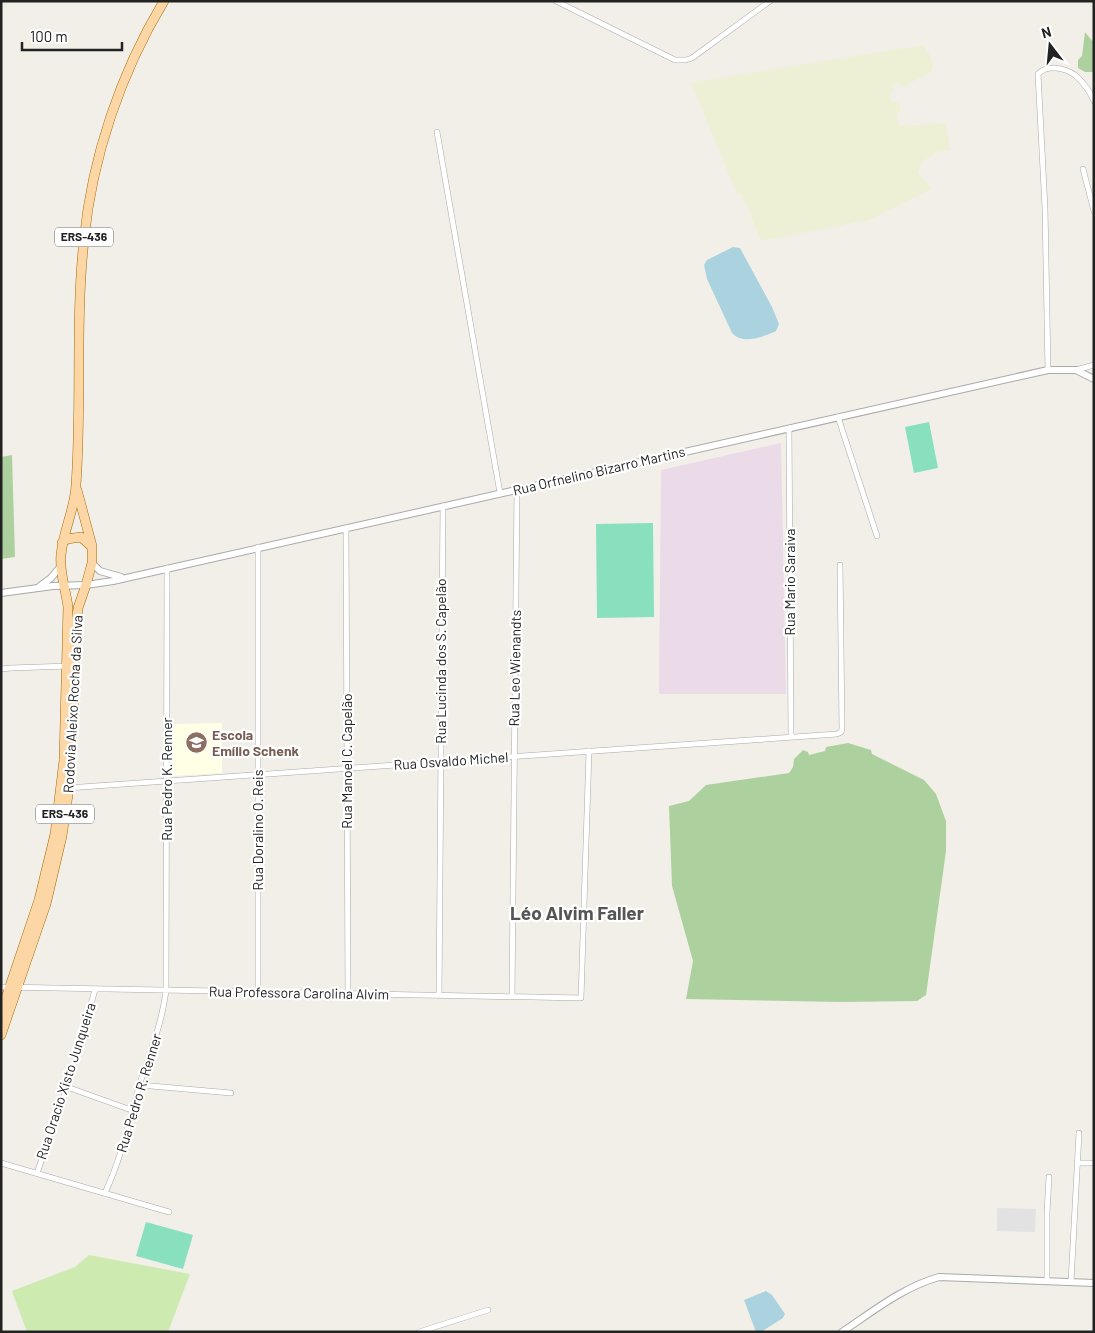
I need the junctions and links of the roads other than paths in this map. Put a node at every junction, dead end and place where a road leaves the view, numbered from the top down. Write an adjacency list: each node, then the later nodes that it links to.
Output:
1 (164, 1): 14 (main road, Rodovia Aleixo Rocha da Silva / ERS-436)
2 (556, 1): 3 (street)
3 (770, 1)
4 (1094, 101): 9 (street)
5 (437, 132): 16 (street)
6 (1083, 169): 7 (street)
7 (1094, 212)
8 (1094, 365): 10 (street)
9 (1048, 370): 10 (street, Rua Orfnelino Bizarro Martins); 12 (street, Rua Orfnelino Bizarro Martins)
10 (1076, 370): 11 (street)
11 (1094, 379)
12 (838, 417): 13 (street, Rua Orfnelino Bizarro Martins); 19 (street)
13 (789, 428): 15 (street, Rua Orfnelino Bizarro Martins); 34 (street, Rua Mario Saraiva)
14 (76, 487): 20 (main road, Rodovia Aleixo Rocha da Silva / ERS-436); 21 (main road, Rodovia Aleixo Rocha da Silva / ERS-436)
15 (517, 489): 16 (street, Rua Orfnelino Bizarro Martins); 36 (street, Rua Leo Wienandts)
16 (500, 493): 17 (street, Rua Orfnelino Bizarro Martins)
17 (443, 506): 18 (street, Rua Orfnelino Bizarro Martins); 37 (street, Rua Lucinda dos S. Capelão)
18 (346, 528): 22 (street, Rua Orfnelino Bizarro Martins); 38 (street, Rua Manoel C. Capelão)
19 (877, 536)
20 (62, 543): 21 (main road); 25 (main road, Rodovia Aleixo Rocha da Silva / ERS-436)
21 (92, 546): 23 (main road, Rodovia Aleixo Rocha da Silva / ERS-436)
22 (258, 547): 26 (street, Rua Orfnelino Bizarro Martins); 39 (street, Rua Doralino O. Reis)
23 (92, 563): 27 (street); 28 (main road, Rodovia Aleixo Rocha da Silva / ERS-436)
24 (840, 565): 34 (street, Rua Osvaldo Michel)
25 (60, 568): 29 (main road, Rodovia Aleixo Rocha da Silva / ERS-436); 30 (street)
26 (167, 568): 27 (street, Rua Orfnelino Bizarro Martins); 40 (street, Rua Pedro K. Renner)
27 (122, 578): 28 (street, Rua Orfnelino Bizarro Martins)
28 (86, 585): 29 (street, Rua Orfnelino Bizarro Martins); 32 (main road, Rodovia Aleixo Rocha da Silva / ERS-436)
29 (65, 586): 30 (street, Rua Orfnelino Bizarro Martins); 32 (main road, Rodovia Aleixo Rocha da Silva / ERS-436)
30 (37, 588): 31 (street, Rua Orfnelino Bizarro Martins)
31 (1, 593)
32 (70, 666): 33 (street); 41 (main road, Rodovia Aleixo Rocha da Silva / ERS-436)
33 (1, 669)
34 (791, 737): 35 (street, Rua Osvaldo Michel)
35 (589, 751): 36 (street, Rua Osvaldo Michel); 48 (street, Rua Professora Carolina Alvim)
36 (515, 756): 37 (street, Rua Osvaldo Michel); 48 (street, Rua Leo Wienandts)
37 (441, 762): 38 (street, Rua Osvaldo Michel); 47 (street, Rua Lucinda dos S. Capelão)
38 (347, 768): 39 (street, Rua Osvaldo Michel); 46 (street, Rua Manoel C. Capelão)
39 (258, 775): 40 (street, Rua Osvaldo Michel); 45 (street, Rua Doralino O. Reis)
40 (167, 781): 41 (street, Rua Osvaldo Michel); 44 (street, Rua Pedro K. Renner)
41 (65, 788): 42 (main road, Rodovia Aleixo Rocha da Silva / ERS-436)
42 (10, 988): 43 (street, Rua Professora Carolina Alvim); 49 (main road, Rodovia Aleixo Rocha da Silva / ERS-436); 50 (main road, Rodovia Aleixo Rocha da Silva / ERS-436)
43 (95, 990): 44 (street, Rua Professora Carolina Alvim); 52 (street, Rua Oracio Xisto Junqueira)
44 (166, 991): 45 (street, Rua Professora Carolina Alvim); 51 (street, Rua Pedro R. Renner)
45 (258, 992): 46 (street, Rua Professora Carolina Alvim)
46 (348, 994): 47 (street, Rua Professora Carolina Alvim)
47 (439, 996): 48 (street, Rua Professora Carolina Alvim)
48 (512, 997)
49 (1, 1013)
50 (1, 1035)
51 (140, 1086): 53 (street); 54 (street, Rua Pedro R. Renner)
52 (68, 1087): 54 (street); 59 (street, Rua Oracio Xisto Junqueira)
53 (231, 1094)
54 (134, 1111): 61 (street, Rua Pedro R. Renner)
55 (1079, 1133): 57 (street)
56 (1, 1163): 59 (street)
57 (1077, 1163): 58 (street); 64 (street)
58 (1094, 1163)
59 (37, 1173): 61 (street)
60 (1048, 1177): 63 (street)
61 (105, 1193): 62 (street)
62 (169, 1212)
63 (1047, 1280): 64 (street); 68 (street)
64 (1071, 1282): 65 (street)
65 (1094, 1283)
66 (488, 1310): 67 (street)
67 (419, 1332)
68 (842, 1332)

